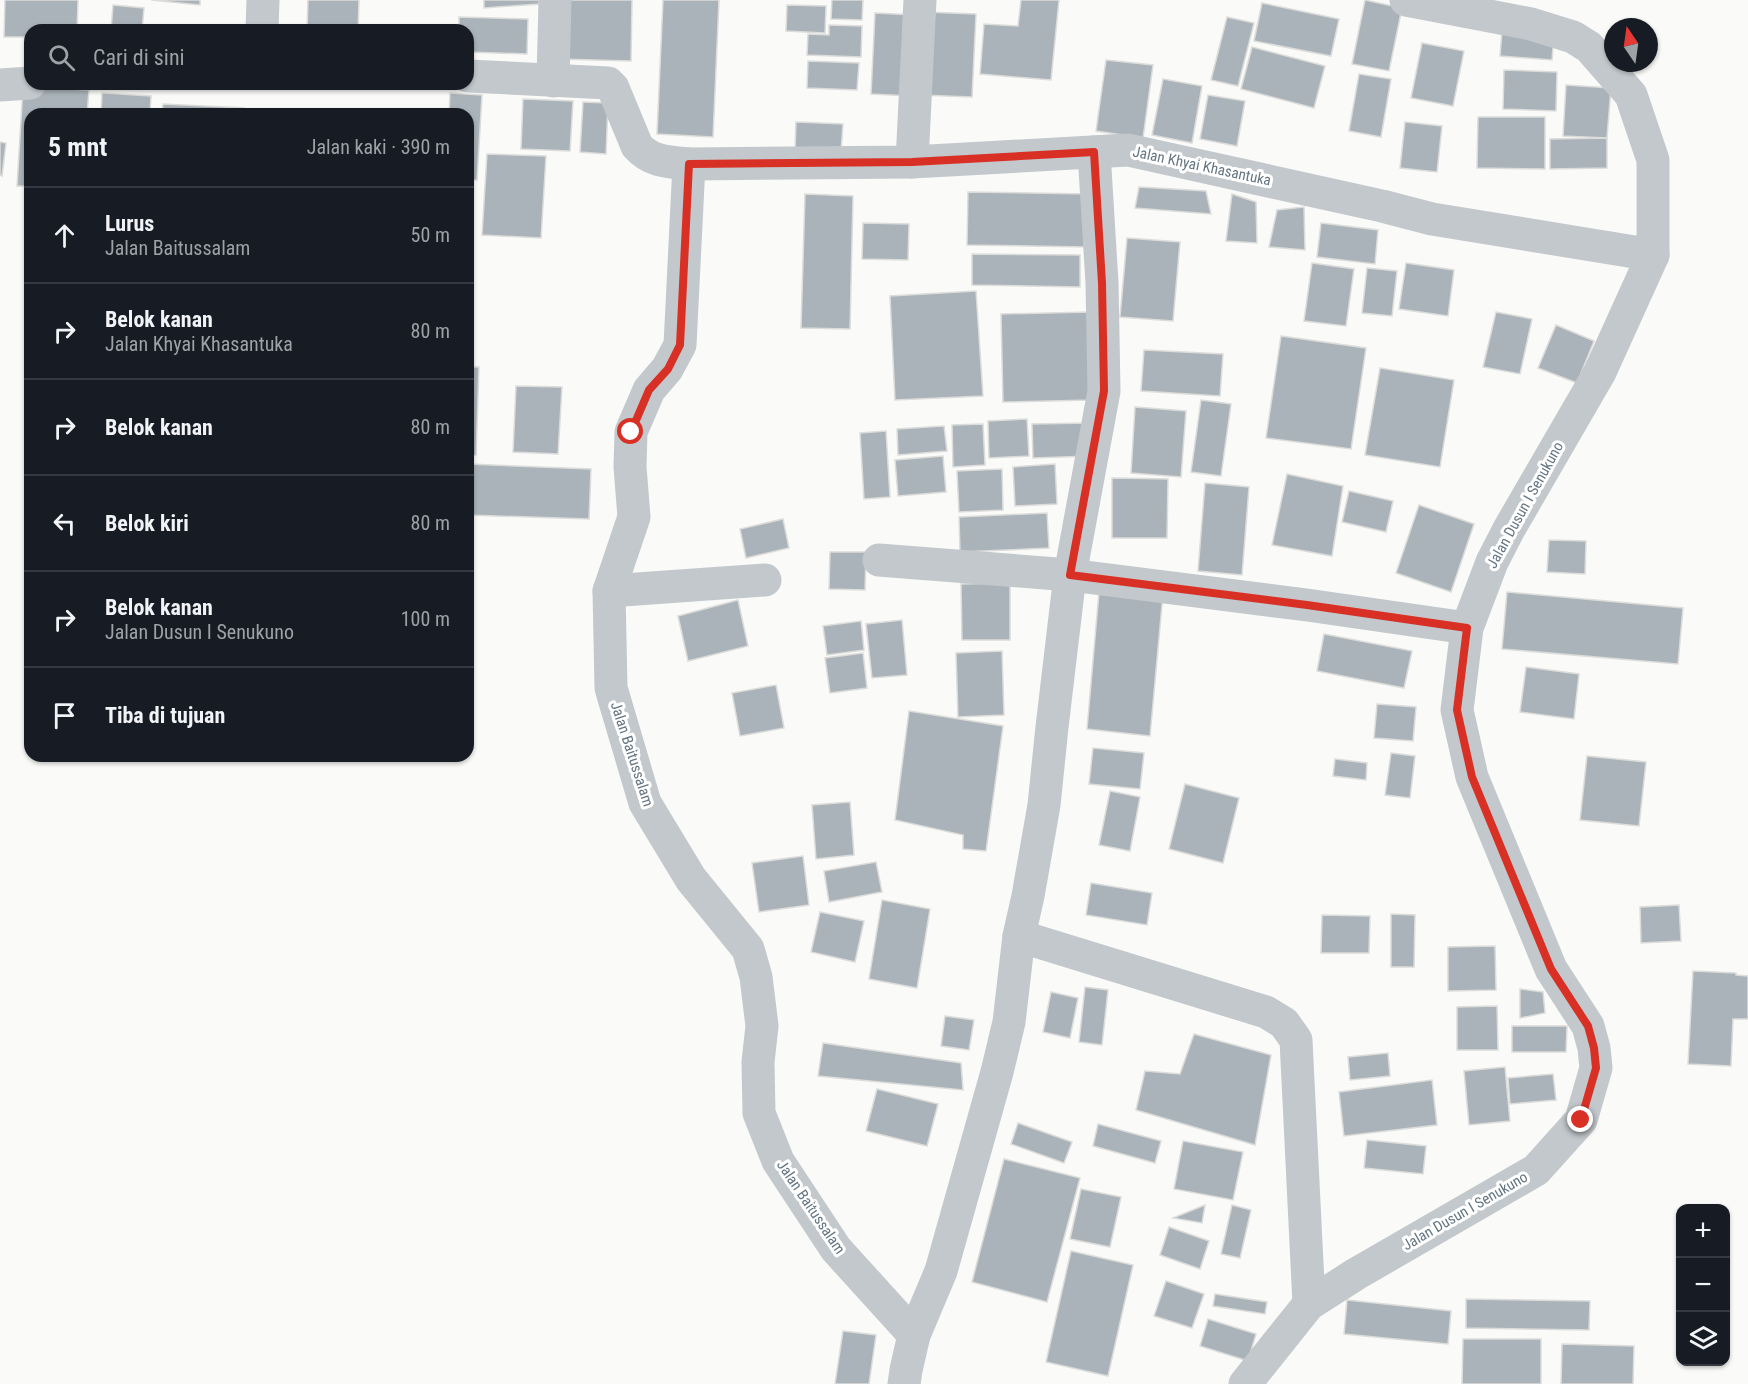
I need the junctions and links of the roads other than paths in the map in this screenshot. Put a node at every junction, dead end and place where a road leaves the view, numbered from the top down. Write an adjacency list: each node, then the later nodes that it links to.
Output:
1 (263, 0): 5 (street)
2 (555, 0): 7 (street)
3 (920, 0): 11 (street)
4 (1406, 0): 13 (street, Jalan Dusun I Senukuno)
5 (262, 24)
6 (474, 76): 7 (street, Jalan Khyai Khasantuka)
7 (553, 81): 12 (street, Jalan Khyai Khasantuka)
8 (24, 83): 9 (street)
9 (0, 85)
10 (1094, 152): 11 (street, Jalan Khyai Khasantuka); 13 (street, Jalan Khyai Khasantuka); 15 (street)
11 (912, 162): 12 (street, Jalan Khyai Khasantuka)
12 (689, 164): 17 (street, Jalan Baitussalam)
13 (1653, 255): 18 (street, Jalan Dusun I Senukuno)
14 (879, 560): 15 (street)
15 (1070, 575): 18 (street); 19 (street)
16 (765, 580): 17 (street)
17 (609, 591): 21 (street, Jalan Baitussalam)
18 (1467, 628): 20 (street, Jalan Dusun I Senukuno)
19 (1019, 936): 20 (street); 21 (street)
20 (1309, 1304): 23 (street, Jalan Dusun I Senukuno)
21 (914, 1335): 22 (street)
22 (904, 1384)
23 (1245, 1384)

